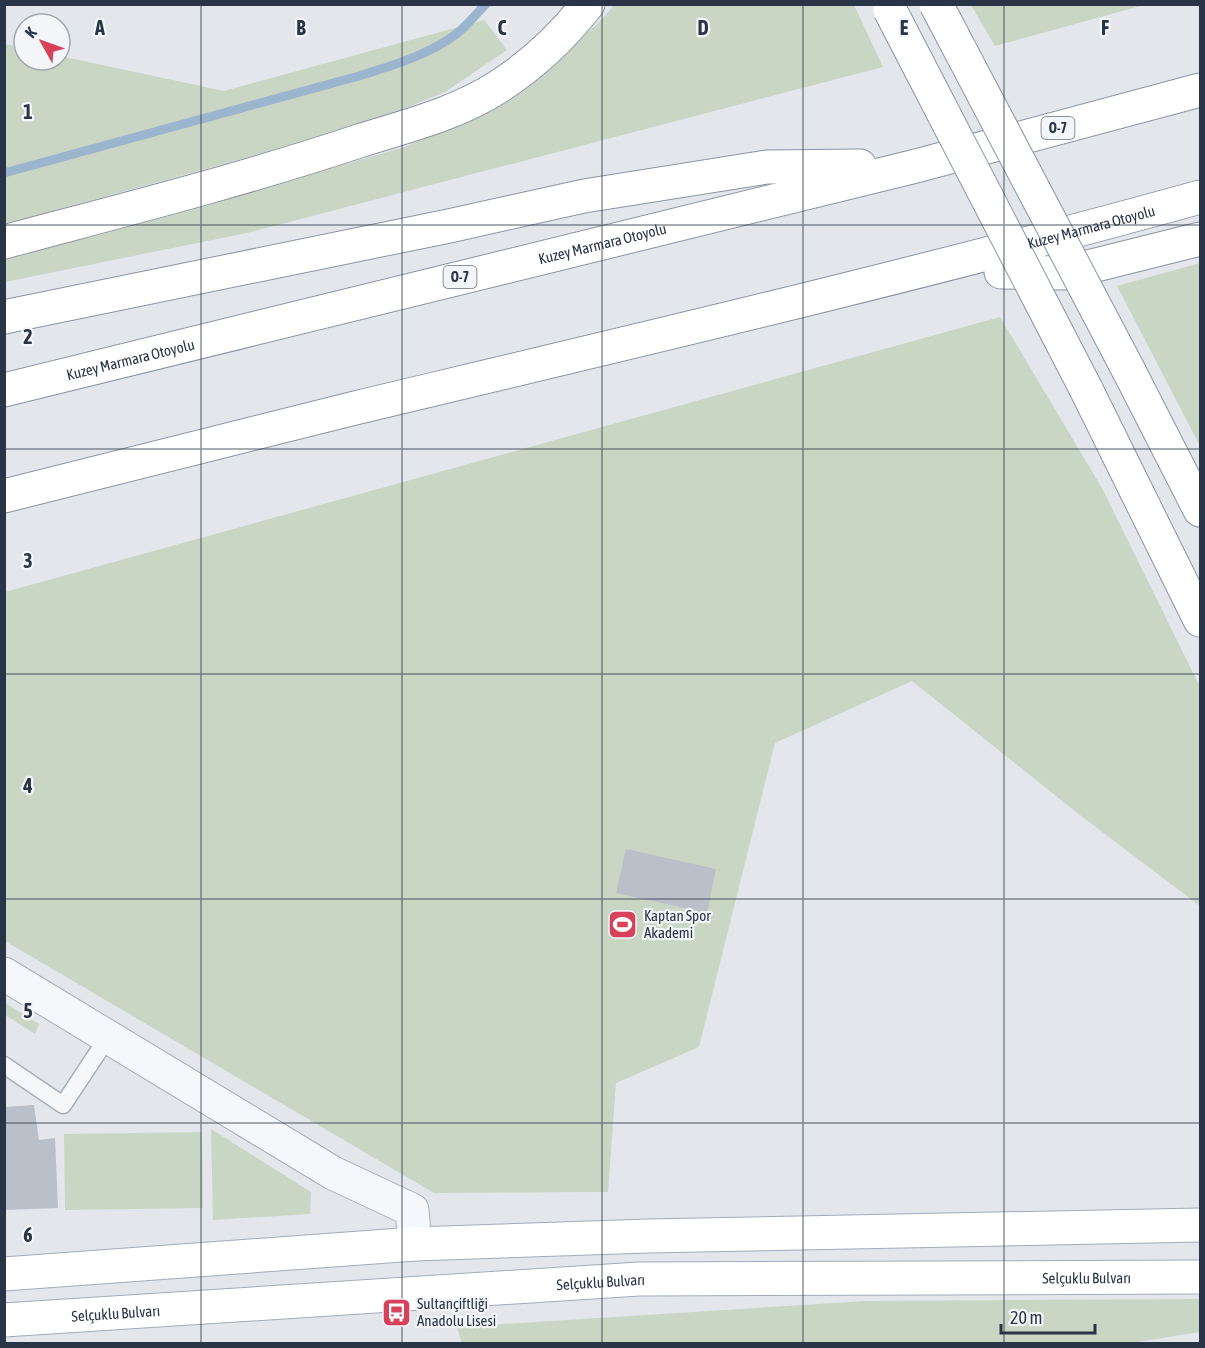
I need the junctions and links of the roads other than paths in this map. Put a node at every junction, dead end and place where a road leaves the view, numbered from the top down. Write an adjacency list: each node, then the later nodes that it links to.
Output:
1 (588, 4): 8 (main road)
2 (936, 4): 13 (main road, bridge)
3 (889, 7): 14 (main road, bridge)
4 (1200, 90): 5 (main road, Kuzey Marmara Otoyolu / O-7)
5 (916, 166): 10 (main road); 11 (main road, Kuzey Marmara Otoyolu / O-7)
6 (1200, 197): 9 (main road, Kuzey Marmara Otoyolu)
7 (1200, 239): 9 (main road)
8 (4, 242)
9 (921, 270): 12 (main road, Kuzey Marmara Otoyolu)
10 (4, 317)
11 (4, 390)
12 (4, 496)
13 (1200, 510)
14 (1200, 620)
15 (4, 974): 16 (street)
16 (108, 1037): 17 (lane); 19 (street)
17 (4, 1065)
18 (1200, 1225): 19 (main road)
19 (415, 1244): 20 (main road)
20 (4, 1274)
21 (1200, 1277): 22 (main road, Selçuklu Bulvarı)
22 (4, 1320)

